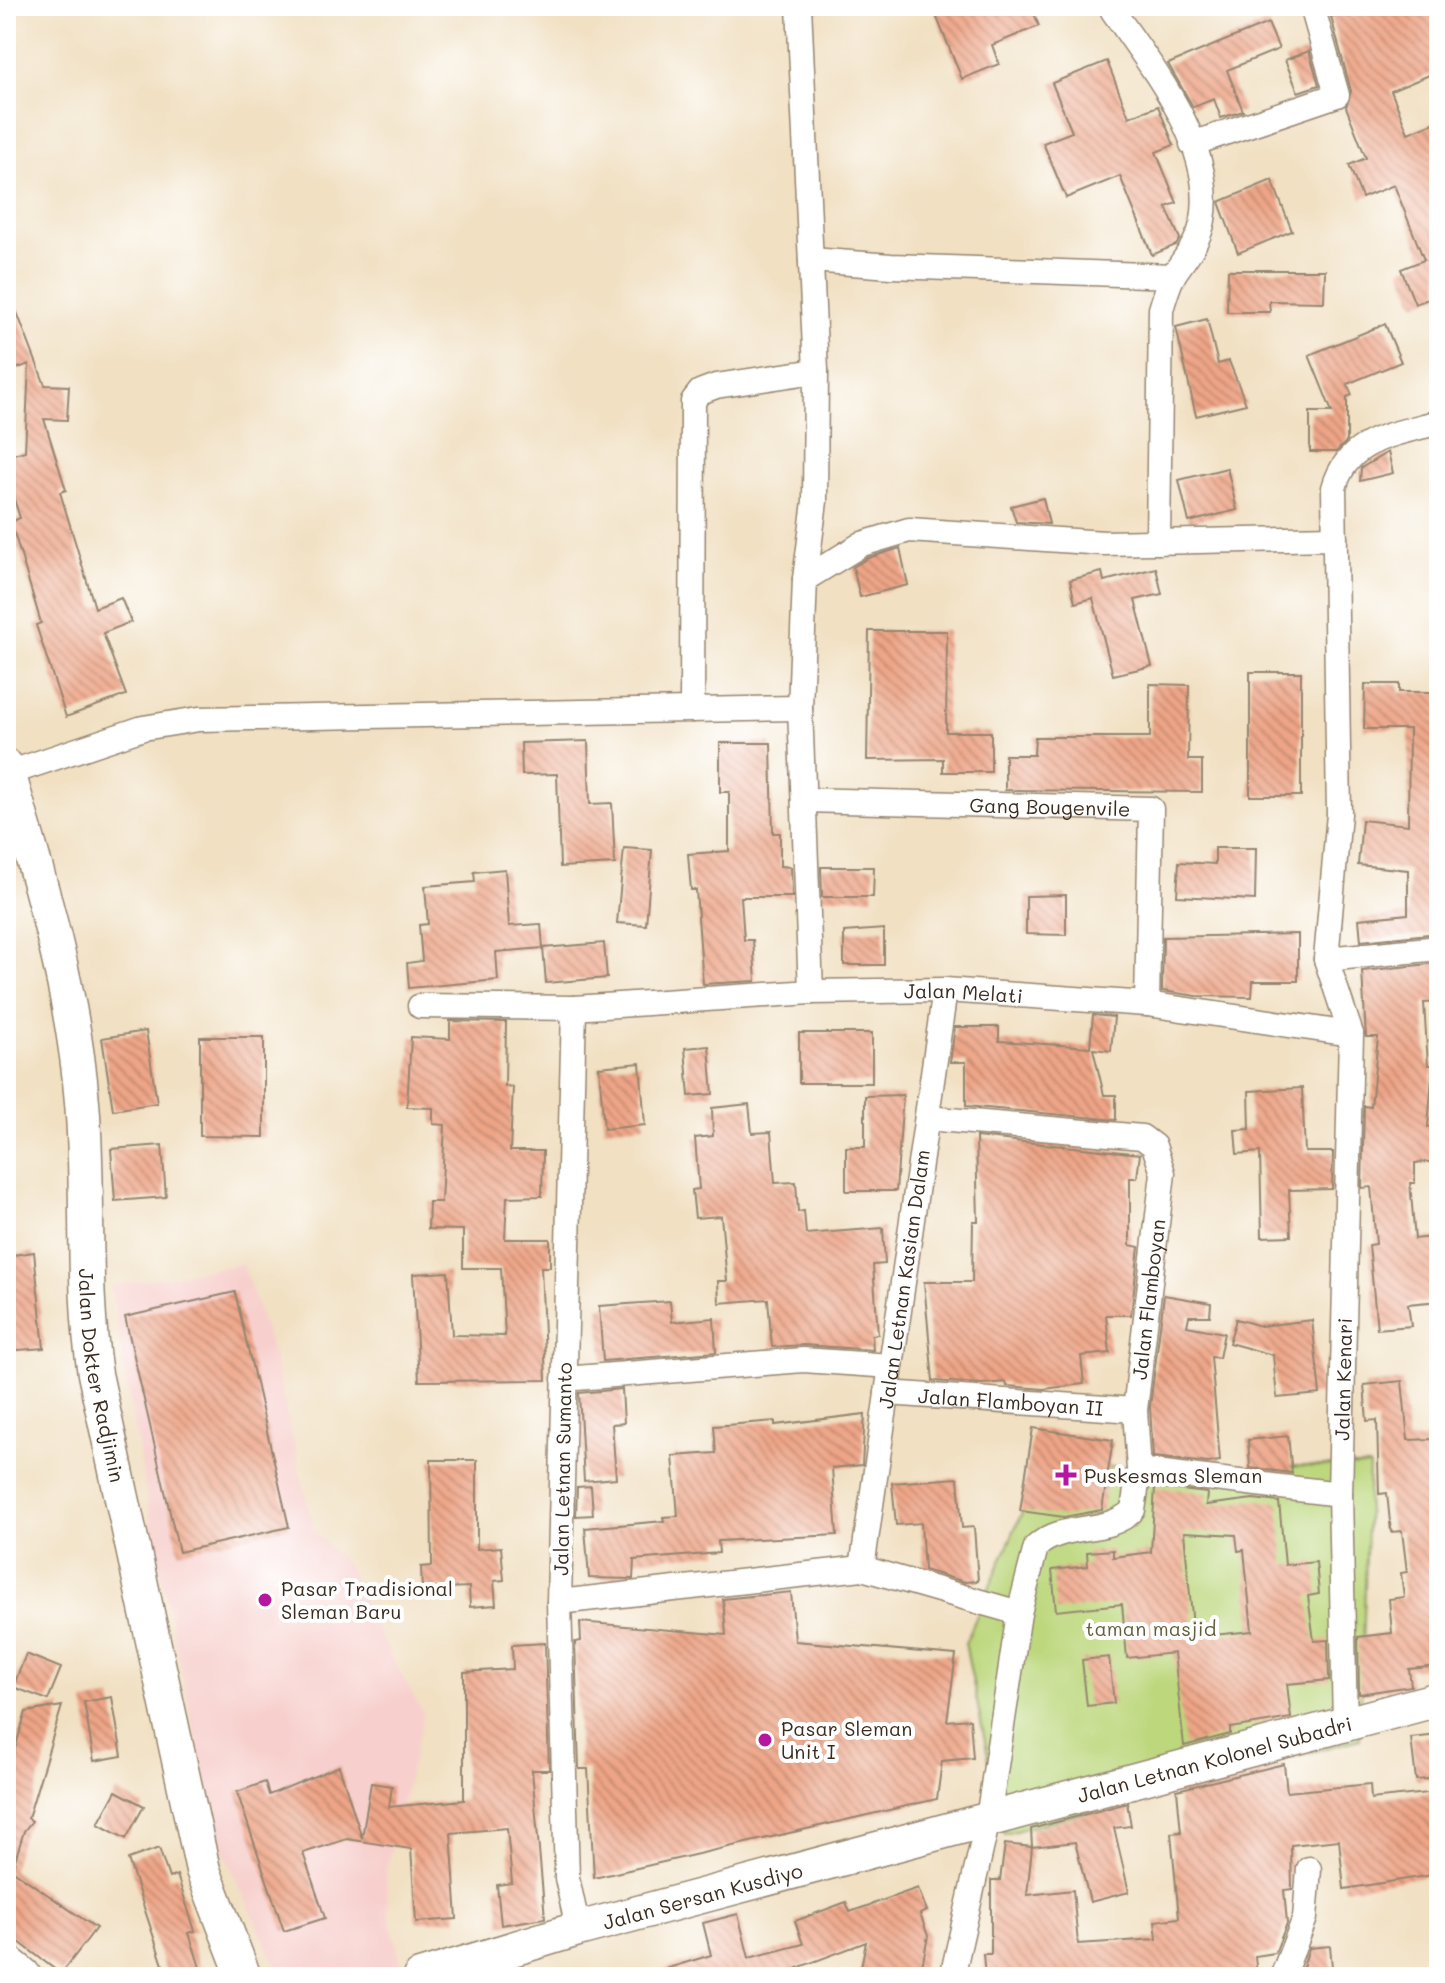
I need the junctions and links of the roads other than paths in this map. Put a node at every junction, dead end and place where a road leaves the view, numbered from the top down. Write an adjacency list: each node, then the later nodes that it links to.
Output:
1 (799, 6): 5 (street)
2 (1312, 6): 4 (street)
3 (1113, 11): 4 (street)
4 (1192, 144): 6 (street)
5 (811, 260): 6 (street); 7 (street)
6 (1173, 276): 10 (street)
7 (816, 371): 11 (street); 13 (street)
8 (1439, 422): 9 (street)
9 (1335, 538): 10 (street); 17 (street)
10 (1158, 542): 11 (street)
11 (805, 579): 12 (street)
12 (800, 708): 13 (street); 15 (street)
13 (692, 710): 14 (street)
14 (7, 771): 41 (main road, Jalan Dokter Radjimin)
15 (804, 800): 19 (street); 20 (street, Gang Bougenvile)
16 (1439, 948): 17 (street)
17 (1326, 959): 23 (street, Jalan Kenari)
18 (945, 990): 19 (street, Jalan Melati); 20 (street, Jalan Melati); 24 (street, Jalan Letnan Kasian Dalam)
19 (811, 992): 22 (street, Jalan Melati)
20 (1147, 1004): 23 (street, Jalan Melati)
21 (420, 1006): 22 (street, Jalan Melati)
22 (574, 1008): 26 (street, Jalan Letnan Sumanto)
23 (1351, 1034): 30 (street, Jalan Kenari)
24 (927, 1118): 25 (street, Jalan Letnan Kasian Dalam); 28 (street, Jalan Flamboyan)
25 (891, 1366): 26 (street); 27 (street, Jalan Letnan Kasian Dalam)
26 (564, 1379): 32 (street, Jalan Letnan Sumanto)
27 (887, 1393): 28 (street, Jalan Flamboyan II); 31 (street, Jalan Letnan Kasian Dalam)
28 (1135, 1410): 29 (street, Jalan Flamboyan)
29 (1139, 1470): 30 (street); 33 (street, Jalan Flamboyan)
30 (1340, 1494): 35 (street, Jalan Kenari)
31 (862, 1568): 32 (street); 33 (street)
32 (559, 1602): 38 (street, Jalan Letnan Sumanto)
33 (1019, 1613): 36 (street, Jalan Flamboyan)
34 (1439, 1699): 35 (main road, Jalan Letnan Kolonel Subadri)
35 (1345, 1725): 36 (main road, Jalan Letnan Kolonel Subadri)
36 (988, 1819): 38 (main road, Jalan Sersan Kusdiyo); 43 (street, Jalan Flamboyan)
37 (1309, 1869): 44 (street)
38 (578, 1929): 42 (main road, Jalan Sersan Kusdiyo)
39 (6, 1965): 40 (highway)
40 (21, 1977)
41 (244, 1977)
42 (420, 1977)
43 (952, 1977)
44 (1282, 1977)

